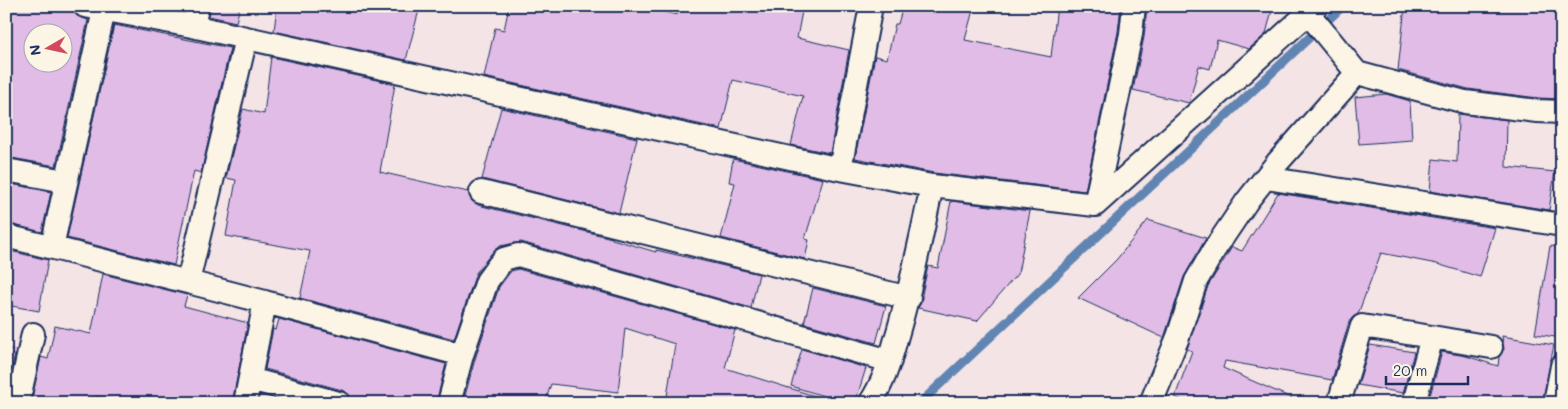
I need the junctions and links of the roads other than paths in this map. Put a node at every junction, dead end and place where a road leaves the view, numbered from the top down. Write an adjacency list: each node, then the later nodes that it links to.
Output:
1 (871, 6): 9 (street)
2 (1134, 6): 15 (street)
3 (94, 8): 5 (street); 12 (street)
4 (1313, 14): 7 (street); 15 (street)
5 (195, 16): 6 (street)
6 (246, 38): 9 (street); 19 (street)
7 (1357, 74): 8 (street); 11 (street)
8 (1562, 112)
9 (840, 169): 13 (street)
10 (6, 170): 12 (street)
11 (1266, 178): 16 (street); 34 (street)
12 (66, 181): 18 (street)
13 (932, 186): 15 (street); 20 (street)
14 (481, 192): 20 (street)
15 (1095, 205)
16 (1562, 225)
17 (6, 236): 18 (street)
18 (52, 247): 19 (street)
19 (188, 282): 21 (street)
20 (908, 298): 26 (street)
21 (265, 302): 25 (street); 28 (street)
22 (33, 334): 29 (street)
23 (1432, 337): 24 (street); 35 (street); 36 (street)
24 (1491, 347)
25 (462, 355): 26 (street); 32 (street)
26 (890, 361): 33 (street)
27 (1562, 366): 37 (street)
28 (250, 379): 30 (street); 31 (street)
29 (18, 403)
30 (245, 403)
31 (339, 403)
32 (449, 403)
33 (870, 403)
34 (1152, 403)
35 (1339, 403)
36 (1414, 403)
37 (1555, 403)

